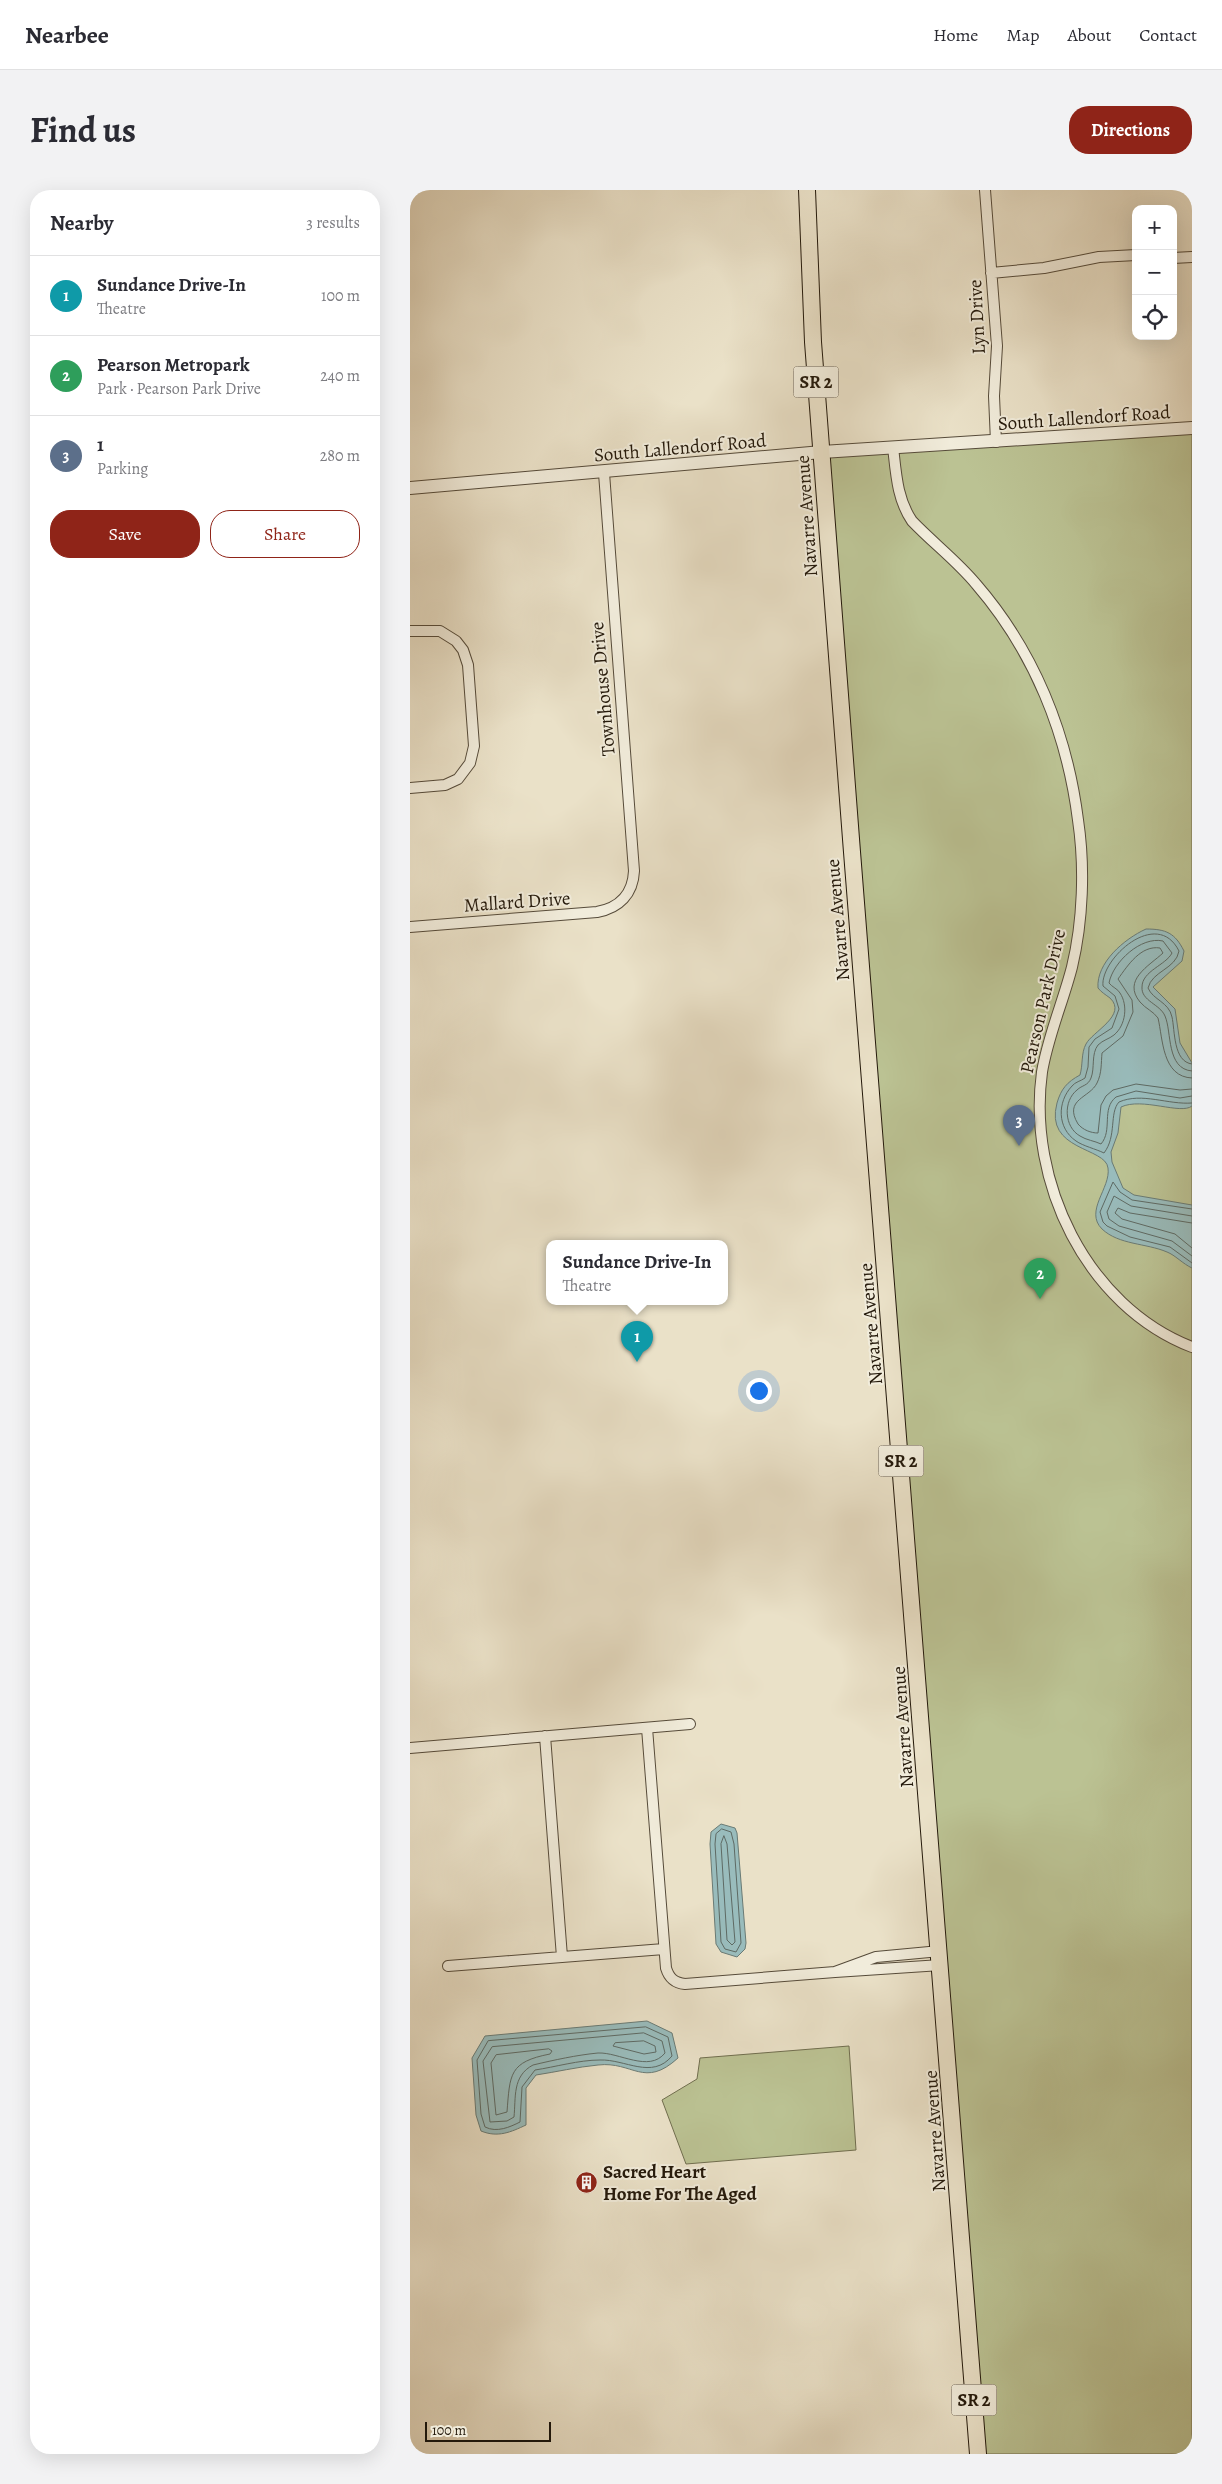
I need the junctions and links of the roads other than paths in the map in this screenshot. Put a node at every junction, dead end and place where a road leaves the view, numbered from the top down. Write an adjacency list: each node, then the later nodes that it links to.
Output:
1 (807, 190): 10 (highway, Navarre Avenue / SR 2)
2 (985, 190): 6 (street, Lyn Drive)
3 (1132, 255): 6 (street)
4 (1192, 257): 5 (street)
5 (1177, 258)
6 (991, 273): 8 (street, Lyn Drive)
7 (1192, 428): 8 (street, South Lallendorf Road)
8 (996, 442): 9 (street, South Lallendorf Road)
9 (894, 447): 10 (street, South Lallendorf Road); 17 (street, Pearson Park Drive)
10 (822, 452): 11 (street, South Lallendorf Road); 24 (highway, Navarre Avenue / SR 2)
11 (604, 473): 12 (street, South Lallendorf Road); 15 (street, Townhouse Drive)
12 (410, 488)
13 (410, 631): 14 (street)
14 (410, 788)
15 (624, 899): 16 (street, Mallard Drive)
16 (410, 927)
17 (1192, 1347)
18 (690, 1724): 19 (street)
19 (647, 1728): 20 (street); 22 (street)
20 (545, 1736): 21 (street); 23 (street)
21 (410, 1748)
22 (664, 1949): 23 (street); 24 (street)
23 (562, 1957): 25 (street)
24 (940, 1958): 26 (highway, Navarre Avenue / SR 2)
25 (448, 1966)
26 (978, 2454)

